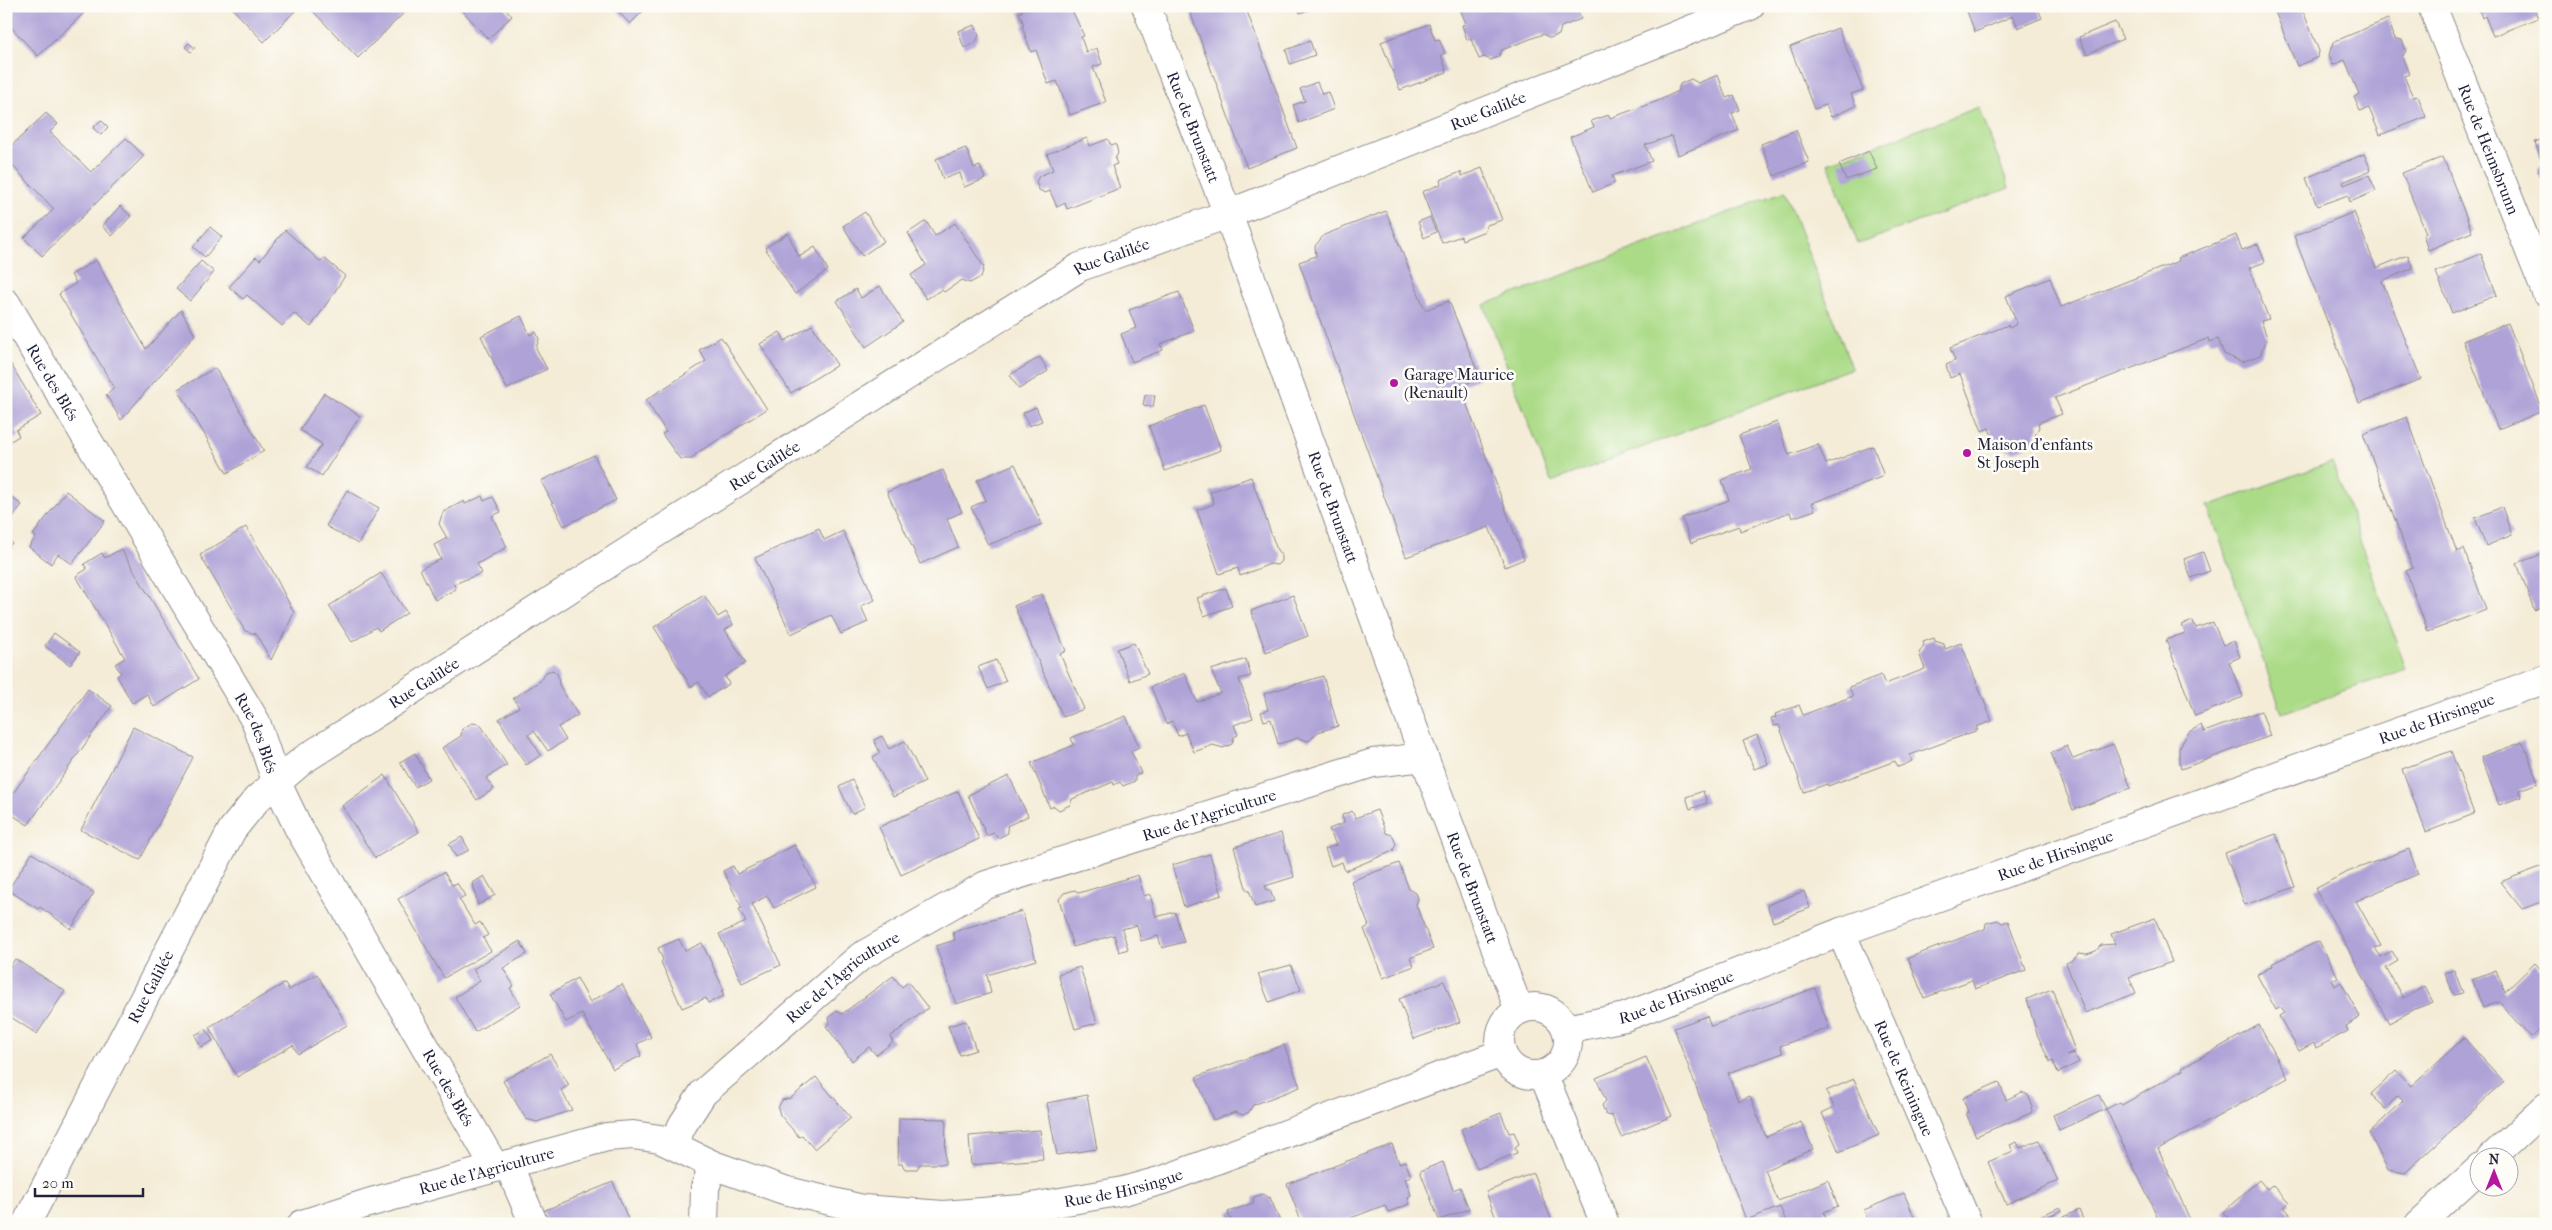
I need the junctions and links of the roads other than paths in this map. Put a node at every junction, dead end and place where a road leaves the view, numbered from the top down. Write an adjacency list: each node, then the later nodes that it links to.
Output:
1 (1146, 6): 4 (street, Rue de Brunstatt)
2 (1750, 6): 4 (street, Rue Galilée)
3 (2432, 6): 5 (street, Rue de Heimsbrunn)
4 (1228, 214): 8 (street, Rue de Brunstatt); 9 (street, Rue Galilée)
5 (2546, 292)
6 (6, 303): 9 (street, Rue des Blés)
7 (2546, 680): 10 (street, Rue de Hirsingue)
8 (1424, 757): 11 (street, Rue de Brunstatt); 16 (street, Rue de l'Agriculture)
9 (276, 781): 19 (street, Rue des Blés); 21 (street, Rue Galilée)
10 (1841, 932): 12 (street, Rue de Hirsingue); 26 (street, Rue de Reiningue)
11 (1519, 1010): 12 (street); 13 (street)
12 (1566, 1029): 14 (street)
13 (1502, 1053): 14 (street); 18 (street, Rue de Hirsingue)
14 (1543, 1074): 25 (street)
15 (2546, 1108): 17 (street)
16 (673, 1144): 18 (street, Rue de Hirsingue); 19 (street, Rue de l'Agriculture)
17 (2502, 1148)
18 (713, 1165): 24 (street)
19 (501, 1166): 22 (street, Rue de l'Agriculture); 23 (street, Rue des Blés)
20 (2470, 1177): 27 (street)
21 (26, 1224)
22 (302, 1224)
23 (534, 1224)
24 (704, 1224)
25 (1605, 1224)
26 (1968, 1224)
27 (2419, 1224)

